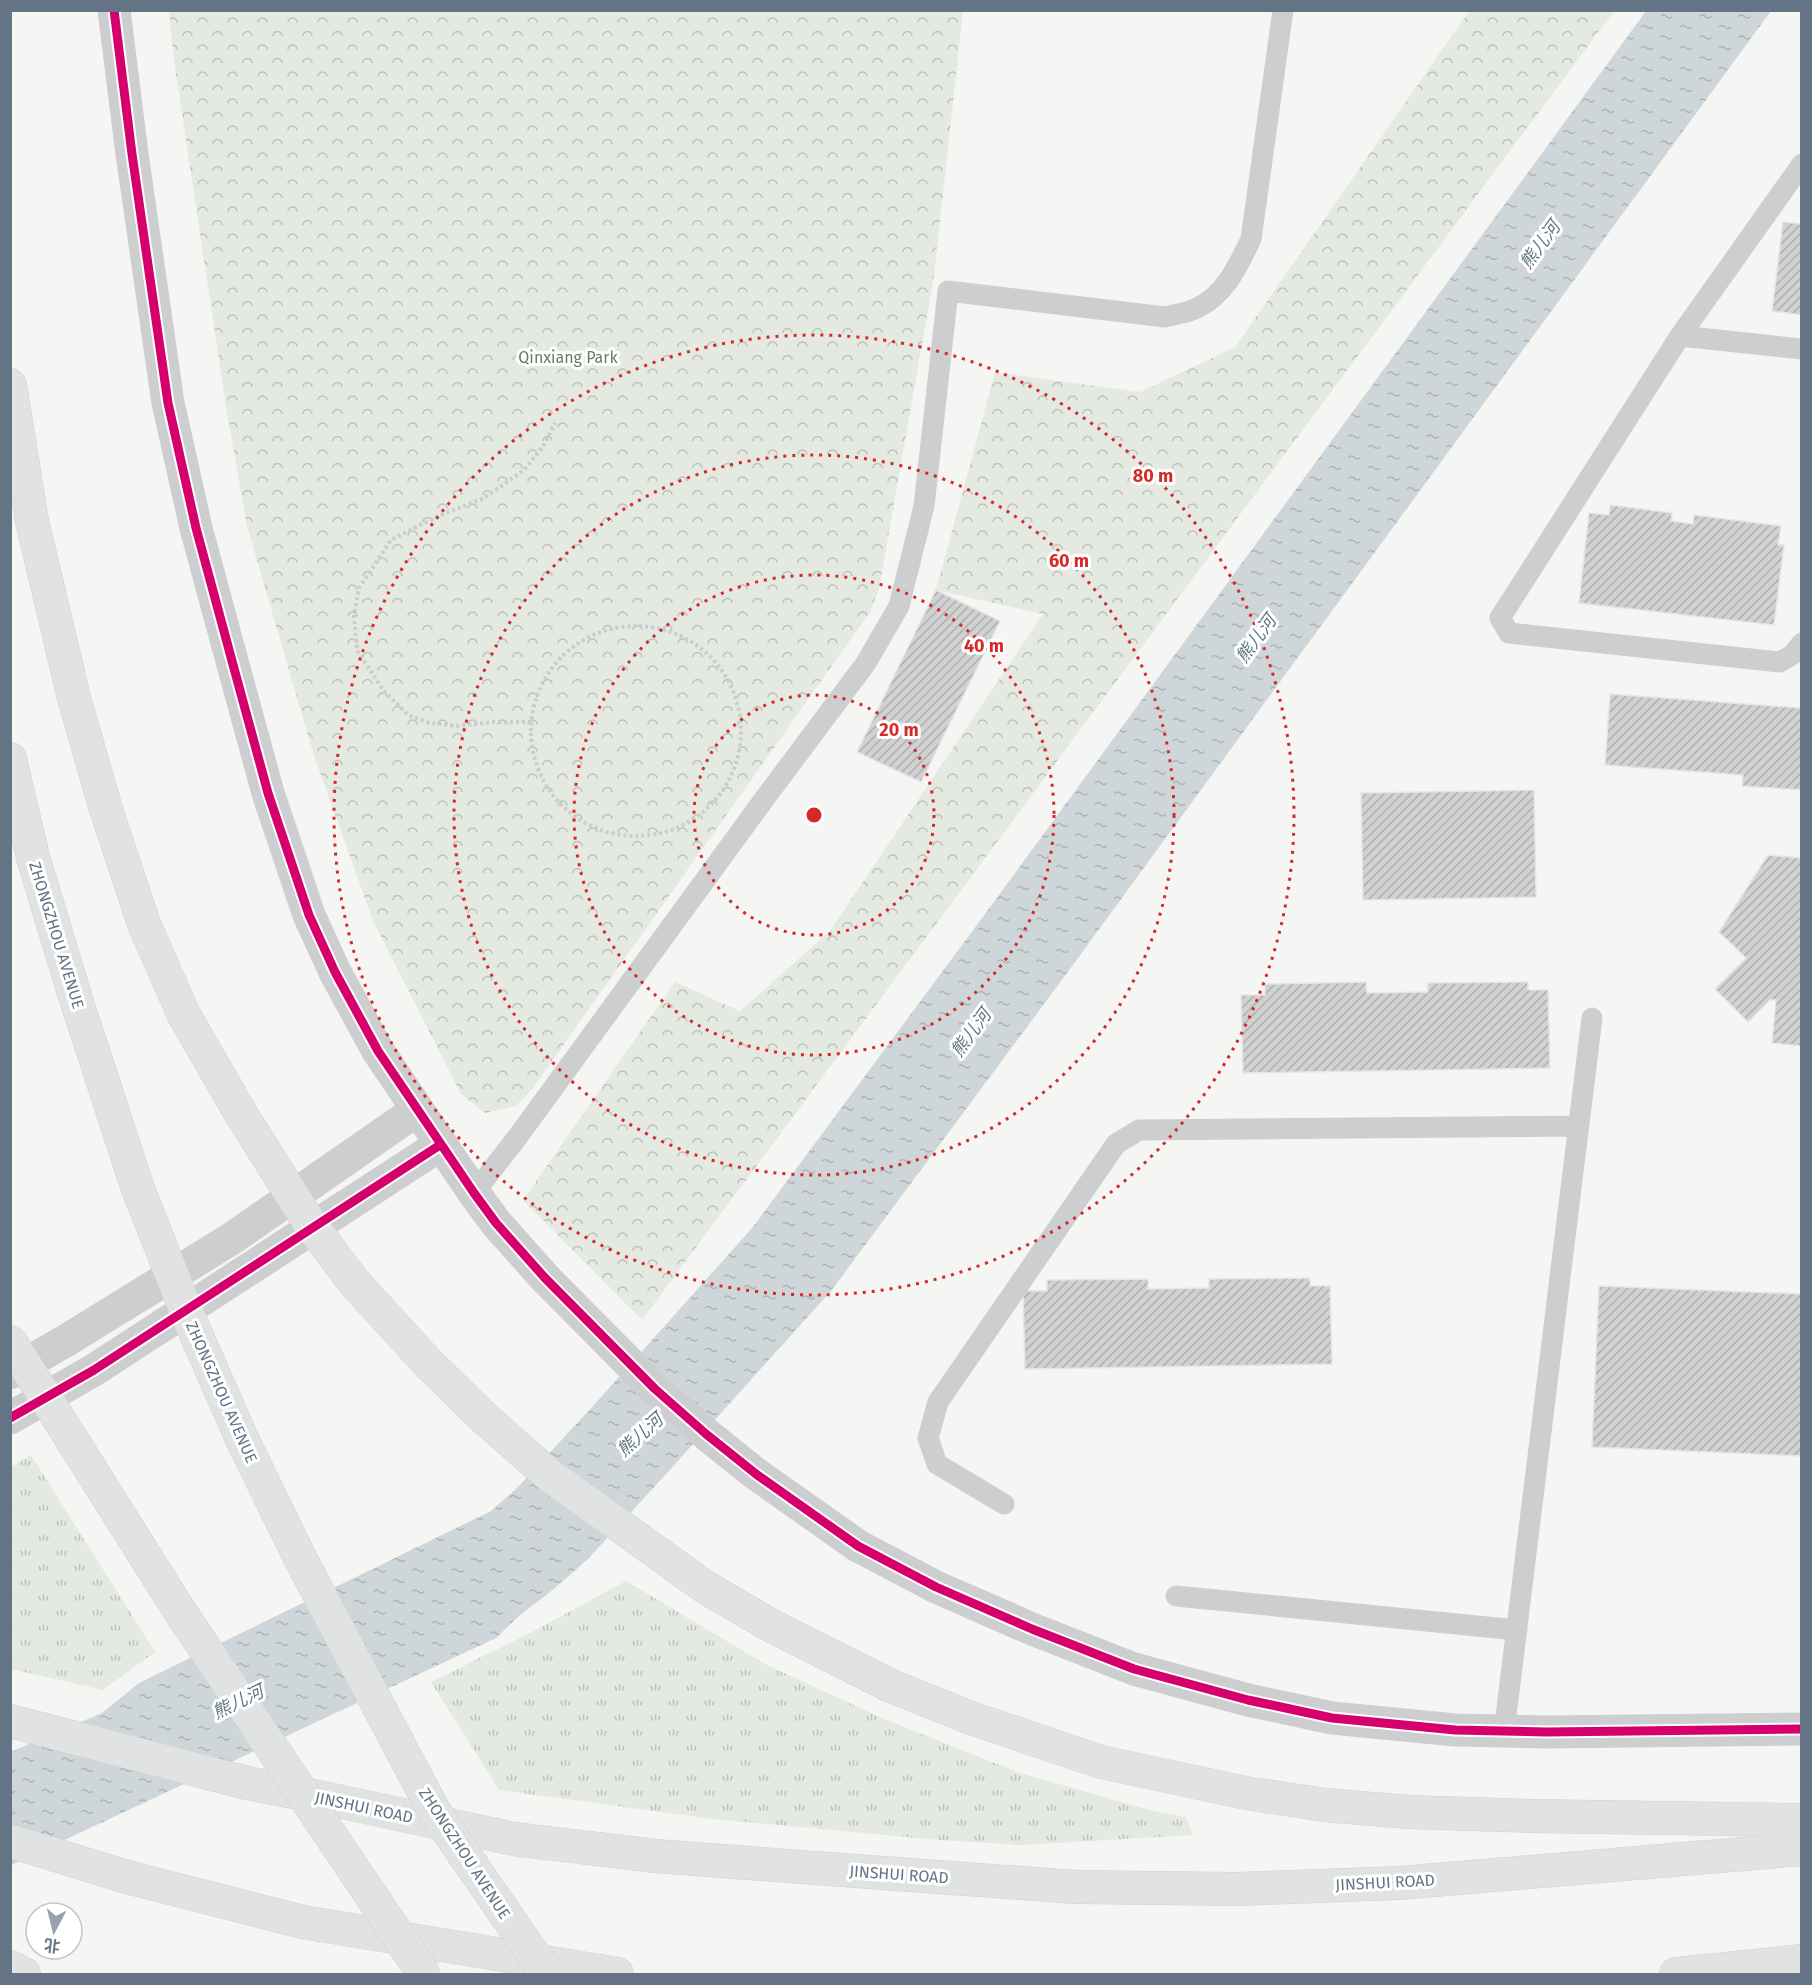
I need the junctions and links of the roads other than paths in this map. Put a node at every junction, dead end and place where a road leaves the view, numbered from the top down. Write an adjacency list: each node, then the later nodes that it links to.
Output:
1 (114, 10): 12 (street)
2 (1283, 10): 15 (lane)
3 (1802, 164): 4 (lane)
4 (1680, 336): 5 (lane); 7 (lane)
5 (1802, 349)
6 (10, 385): 25 (main road, bridge)
7 (1802, 643)
8 (10, 759): 10 (main road, ZHONGZHOU AVENUE)
9 (10, 842): 10 (main road)
10 (74, 993): 32 (main road, ZHONGZHOU AVENUE, bridge)
11 (1592, 1017): 13 (lane)
12 (417, 1110): 14 (street); 17 (street)
13 (1579, 1126): 19 (lane); 21 (lane)
14 (440, 1145): 15 (street); 18 (street)
15 (474, 1193): 24 (street)
16 (10, 1341): 31 (main road, bridge)
17 (10, 1373)
18 (10, 1418)
19 (1004, 1504)
20 (1176, 1596): 21 (lane)
21 (1517, 1630): 24 (lane)
22 (10, 1721): 27 (main road, JINSHUI ROAD)
23 (1802, 1729): 24 (street)
24 (1504, 1732)
25 (1802, 1820)
26 (10, 1841): 33 (main road)
27 (1802, 1849)
28 (1802, 1961): 34 (main road)
29 (10, 1967): 30 (main road)
30 (24, 1974)
31 (424, 1974)
32 (547, 1974)
33 (617, 1974)
34 (1676, 1974)

